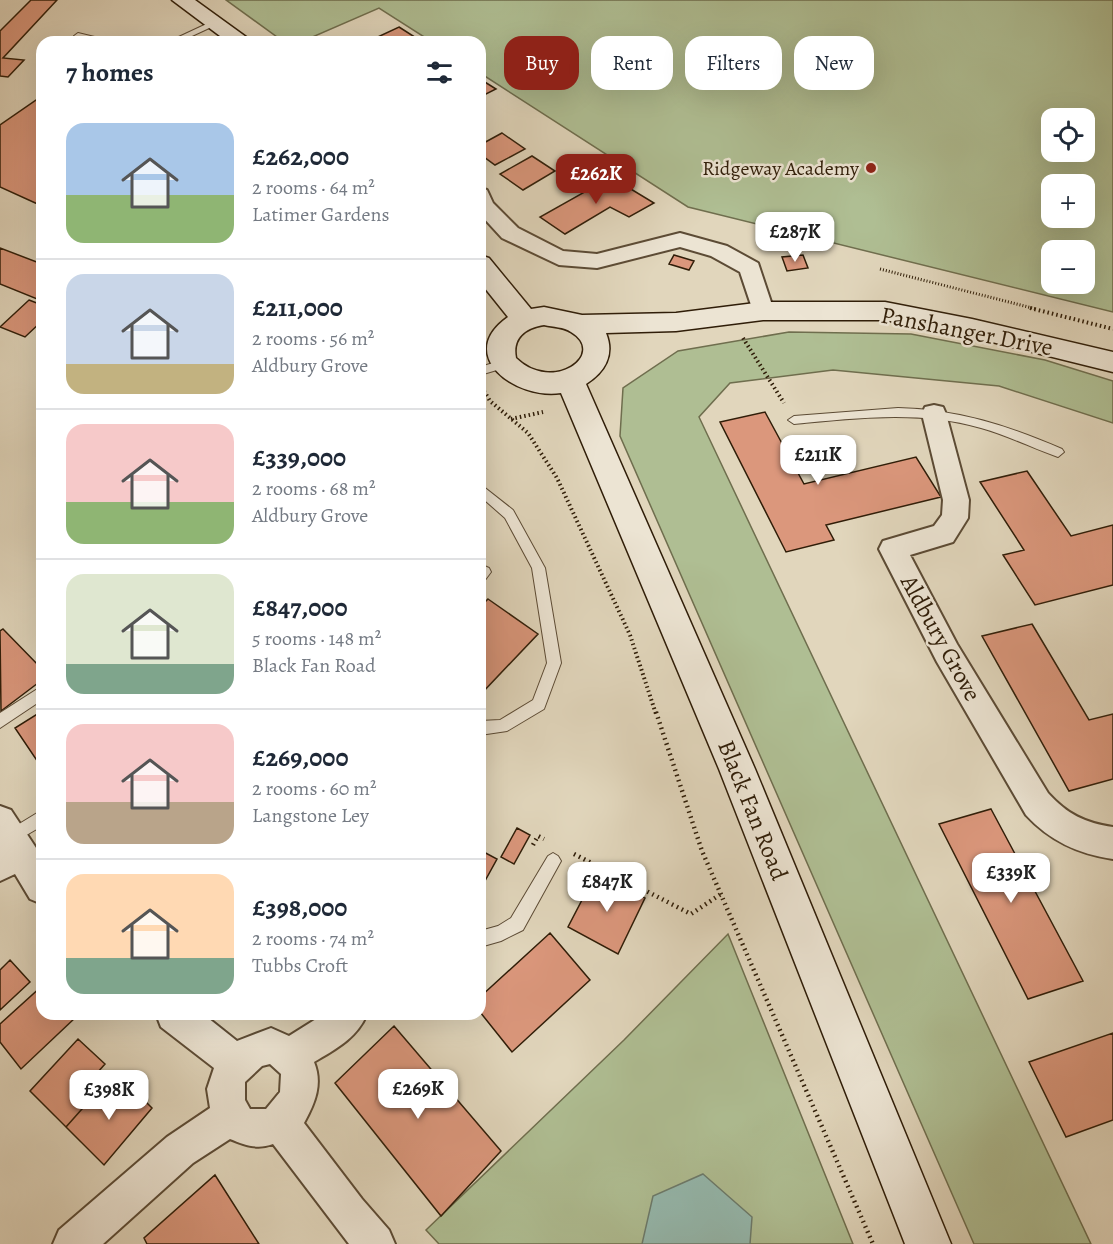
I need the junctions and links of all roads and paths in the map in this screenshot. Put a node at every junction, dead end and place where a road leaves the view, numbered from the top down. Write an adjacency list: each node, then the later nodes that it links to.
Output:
1 (182, 0): 2 (main road)
2 (216, 23): 3 (lane); 4 (main road)
3 (186, 36)
4 (234, 36)
5 (486, 208): 8 (street)
6 (880, 269): 13 (path)
7 (486, 271): 10 (main road)
8 (763, 311): 9 (main road, Panshanger Drive); 14 (main road, Panshanger Drive)
9 (729, 315): 11 (main road, Panshanger Drive); 19 (path)
10 (525, 320): 12 (main road); 15 (main road)
11 (675, 322): 12 (main road, Panshanger Drive); 16 (main road, Panshanger Drive)
12 (581, 324): 16 (main road)
13 (1113, 329)
14 (1113, 362)
15 (492, 367): 16 (main road)
16 (582, 371): 44 (main road, Black Fan Road)
17 (490, 401): 33 (path)
18 (934, 414): 19 (lane); 20 (lane); 27 (street, Aldbury Grove)
19 (794, 420)
20 (1058, 452)
21 (486, 494): 24 (lane)
22 (36, 696): 23 (lane)
23 (0, 721)
24 (486, 727)
25 (36, 822): 28 (lane)
26 (548, 841): 29 (path)
27 (1113, 843)
28 (8, 844): 32 (street)
29 (532, 846)
30 (569, 851): 33 (path)
31 (554, 861): 34 (lane)
32 (36, 879)
33 (721, 894): 43 (path)
34 (486, 937)
35 (182, 1020): 38 (street)
36 (343, 1020): 37 (street)
37 (291, 1055): 38 (street); 40 (street)
38 (236, 1063): 39 (street)
39 (231, 1116): 40 (street); 41 (street)
40 (280, 1122): 42 (street)
41 (73, 1244)
42 (375, 1244)
43 (873, 1244)
44 (928, 1244)

